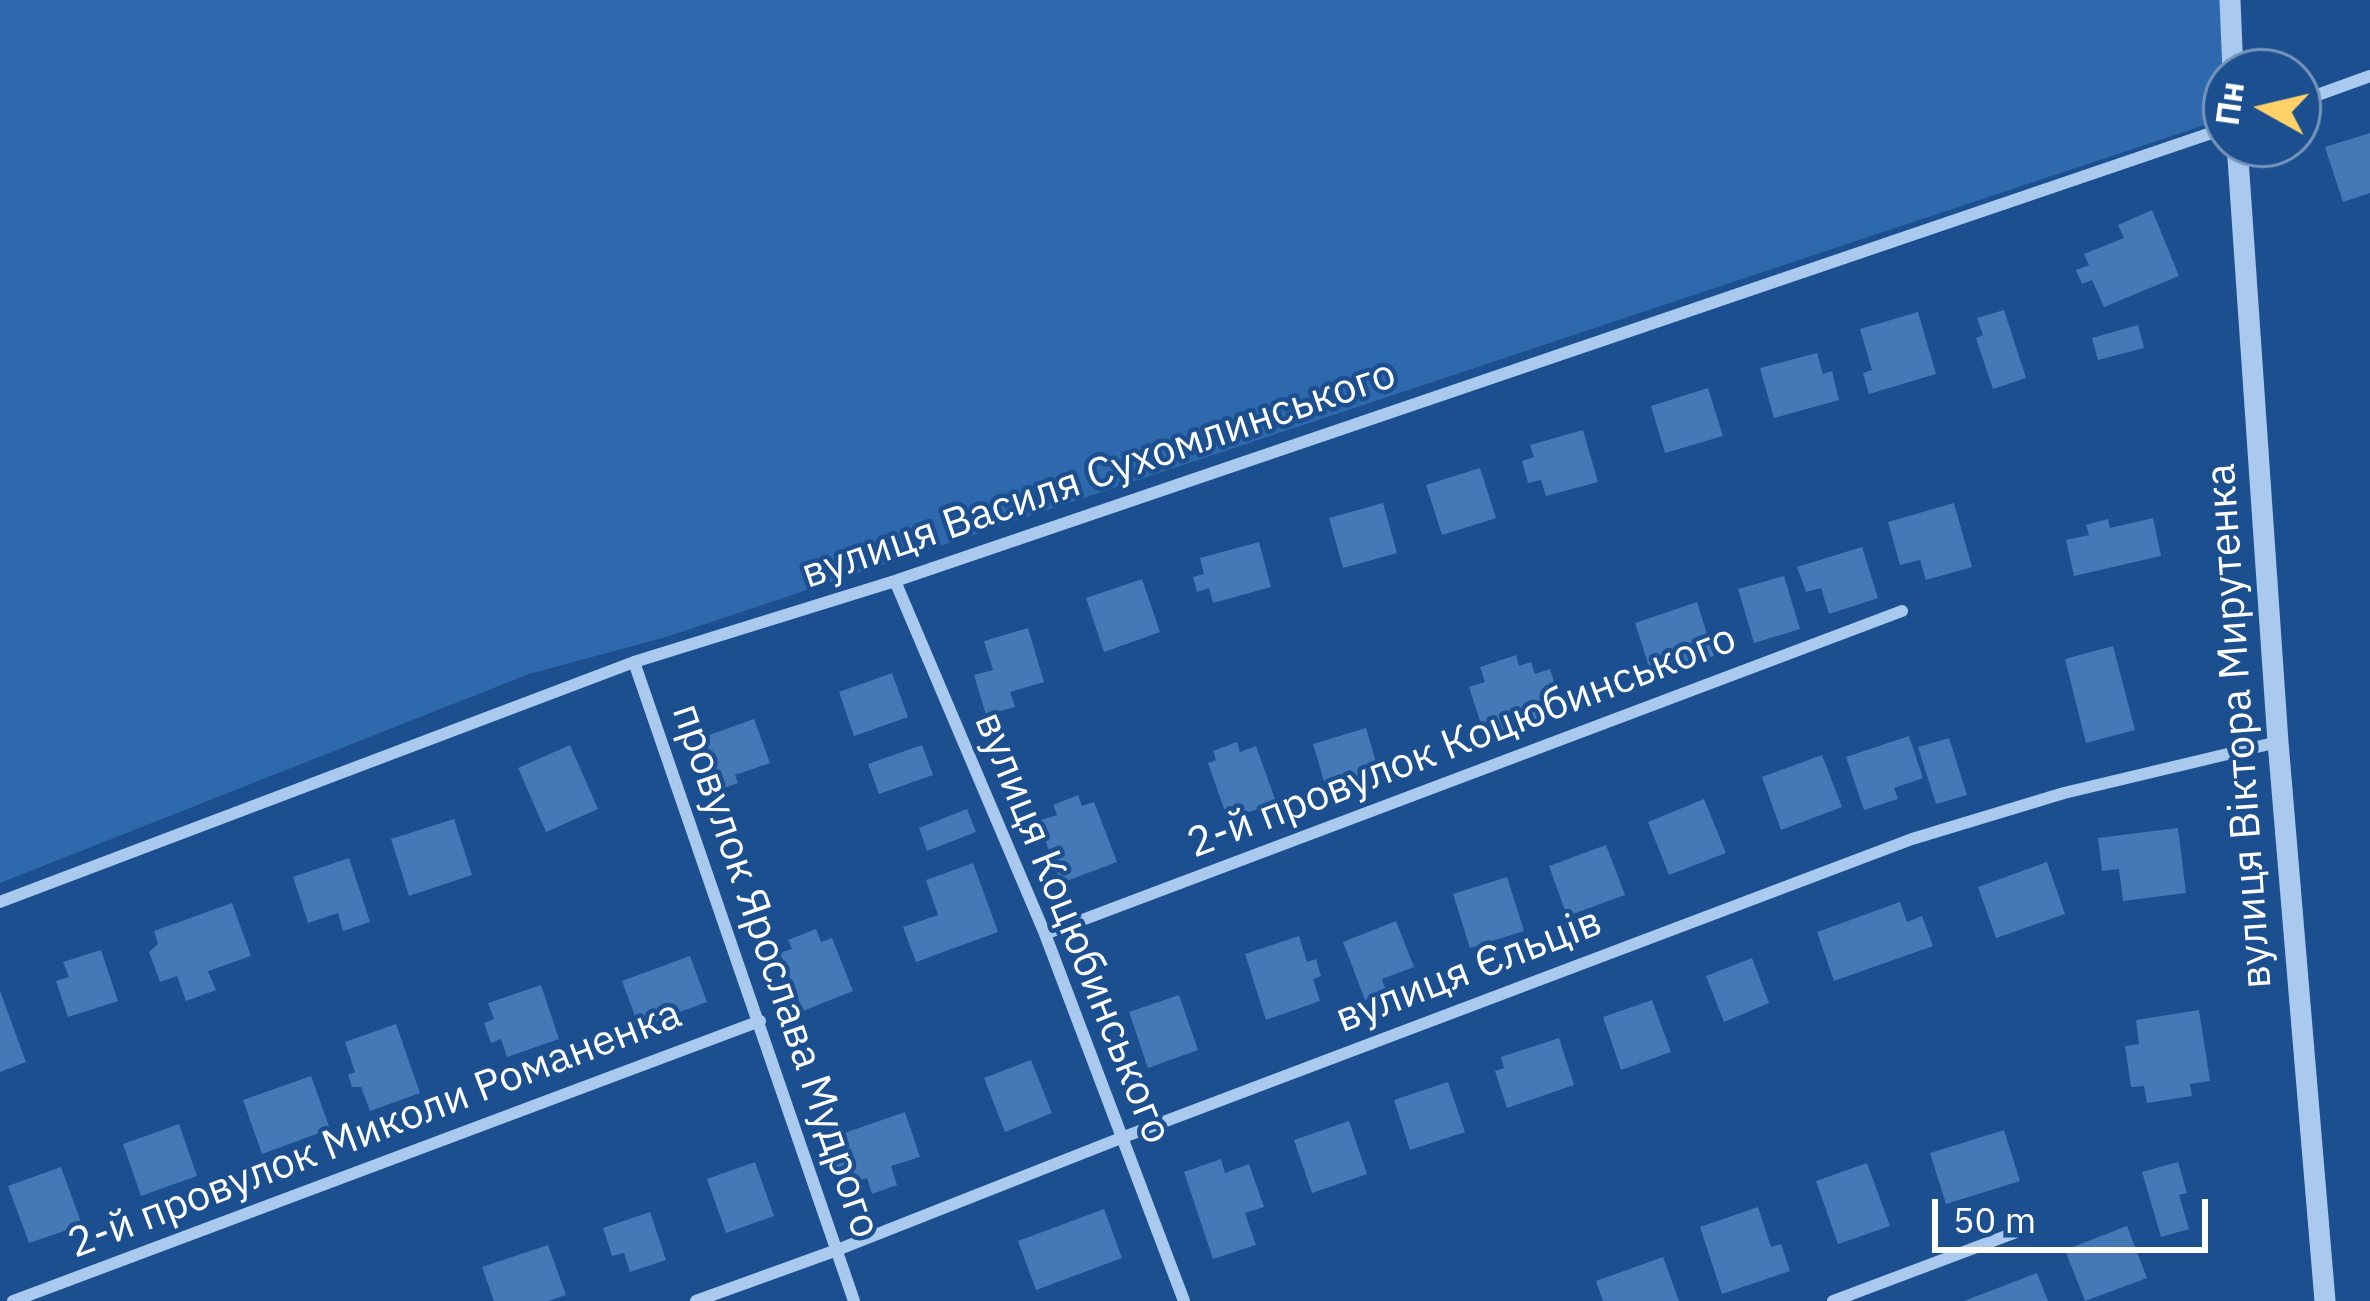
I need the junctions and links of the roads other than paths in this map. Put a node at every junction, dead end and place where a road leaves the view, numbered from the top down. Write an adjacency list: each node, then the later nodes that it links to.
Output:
1 (2230, 0): 2 (street)
2 (2232, 48)
3 (2370, 76): 4 (street)
4 (2322, 93)
5 (2202, 136): 7 (street, вулиця Василя Сухомлинського)
6 (2239, 168): 10 (street, вулиця Віктора Мирутенка)
7 (895, 581): 9 (street, вулиця Василя Сухомлинського); 12 (street, вулиця Коцюбинського)
8 (1902, 611): 12 (street, 2-й провулок Коцюбинського)
9 (634, 662): 11 (street, вулиця Василя Сухомлинського); 13 (street, провулок Ярослава Мудрого)
10 (2278, 742): 14 (street, вулиця Єльців); 22 (street, вулиця Віктора Мирутенка)
11 (0, 902)
12 (1045, 934): 14 (street, вулиця Коцюбинського)
13 (760, 1021): 16 (street, провулок Ярослава Мудрого); 17 (street, 2-й провулок Миколи Романенка)
14 (1121, 1138): 16 (street, вулиця Єльців); 20 (street, вулиця Коцюбинського)
15 (2014, 1233): 21 (street)
16 (837, 1250): 18 (street, вулиця Єльців); 19 (street, провулок Ярослава Мудрого)
17 (14, 1301)
18 (696, 1301)
19 (854, 1301)
20 (1184, 1301)
21 (1833, 1301)
22 (2325, 1301)

